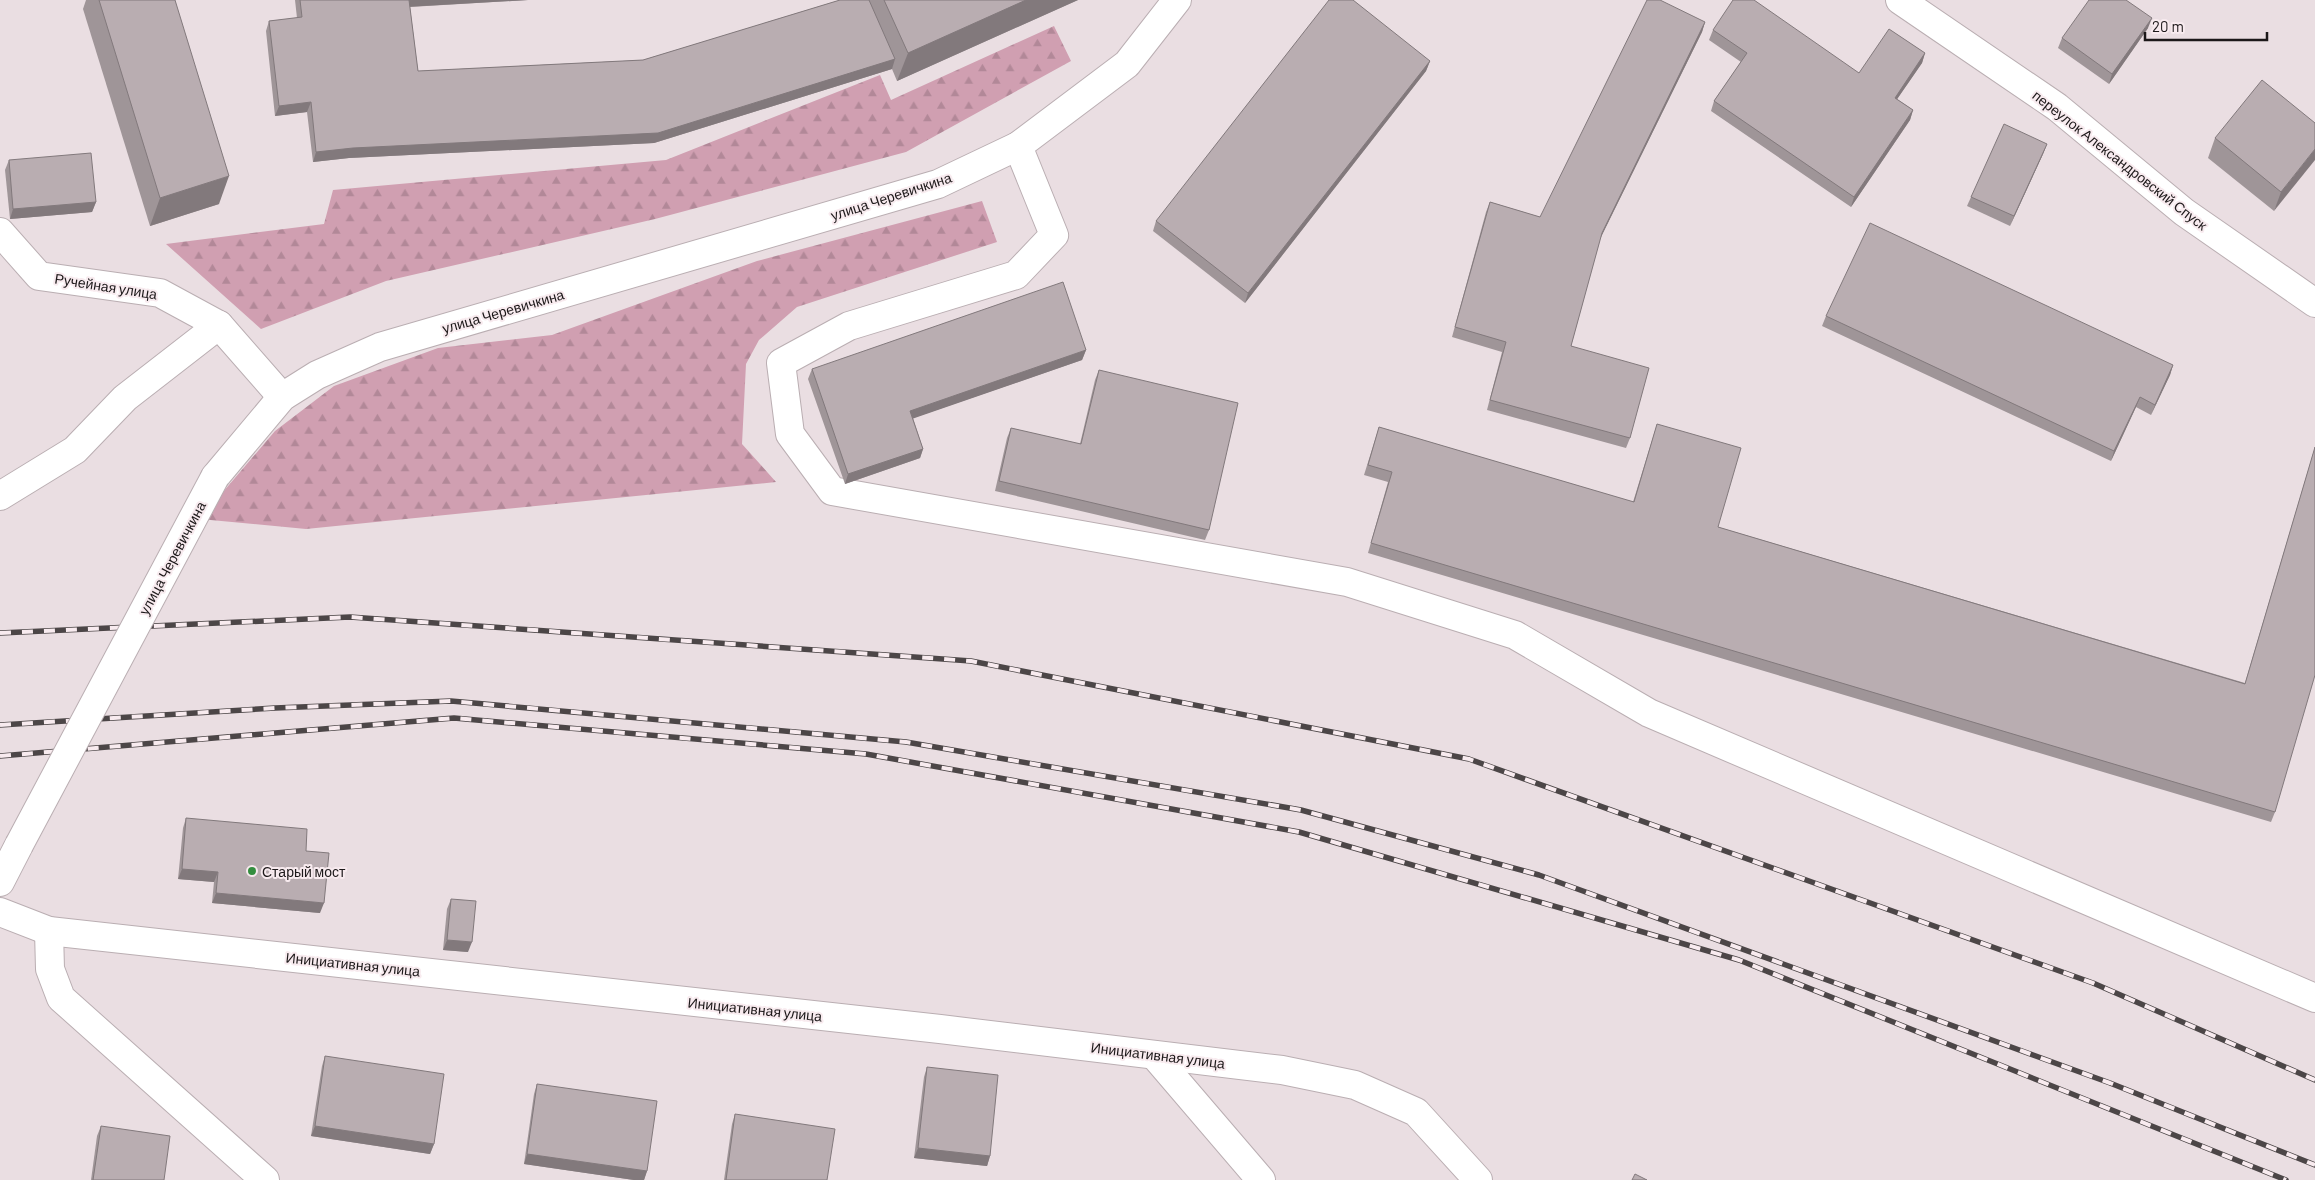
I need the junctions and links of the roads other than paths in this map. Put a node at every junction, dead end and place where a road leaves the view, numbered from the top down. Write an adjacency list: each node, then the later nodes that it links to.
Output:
1 (1177, 0): 3 (street, улица Черевичкина)
2 (1900, 0): 5 (street, переулок Александровский Спуск)
3 (1018, 146): 7 (street, улица Черевичкина); 12 (street)
4 (0, 232): 6 (street, Ручейная улица)
5 (2315, 304)
6 (219, 325): 7 (street, Ручейная улица); 8 (street)
7 (282, 396): 9 (street, улица Черевичкина, bridge)
8 (0, 496)
9 (0, 882)
10 (0, 912): 11 (street, Инициативная улица)
11 (49, 931): 13 (street, Инициативная улица); 14 (street)
12 (2315, 998)
13 (1154, 1055): 15 (street); 16 (street, Инициативная улица)
14 (265, 1180)
15 (1260, 1180)
16 (1478, 1180)

